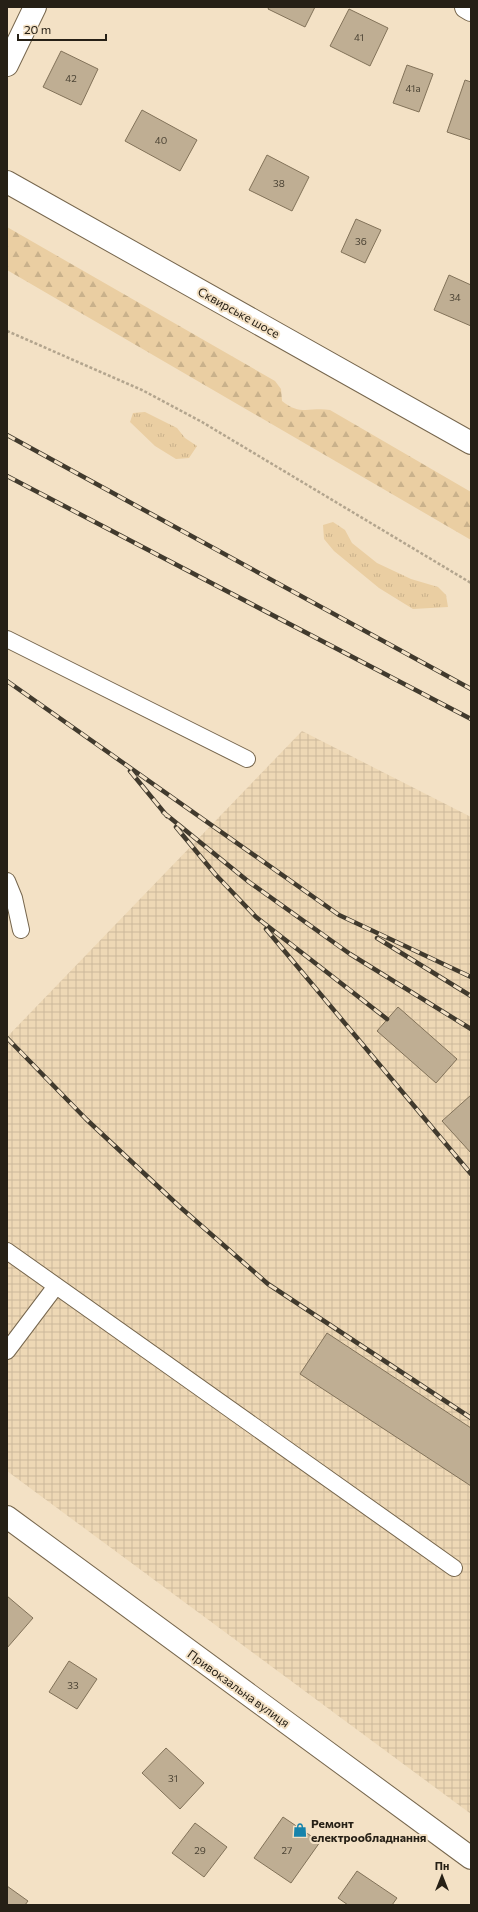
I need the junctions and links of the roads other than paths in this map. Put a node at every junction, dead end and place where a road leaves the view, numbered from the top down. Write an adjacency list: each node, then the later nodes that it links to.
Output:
1 (35, 7): 4 (street)
2 (466, 7): 3 (street)
3 (471, 10)
4 (7, 65)
5 (7, 182): 6 (street, Сквирське шосе)
6 (471, 443)
7 (7, 639): 8 (lane)
8 (247, 759)
9 (7, 881): 10 (lane)
10 (22, 930)
11 (7, 1251): 12 (lane)
12 (56, 1286): 13 (lane); 15 (lane)
13 (7, 1351)
14 (7, 1517): 16 (street, Привокзальна вулиця)
15 (454, 1568)
16 (471, 1858)

